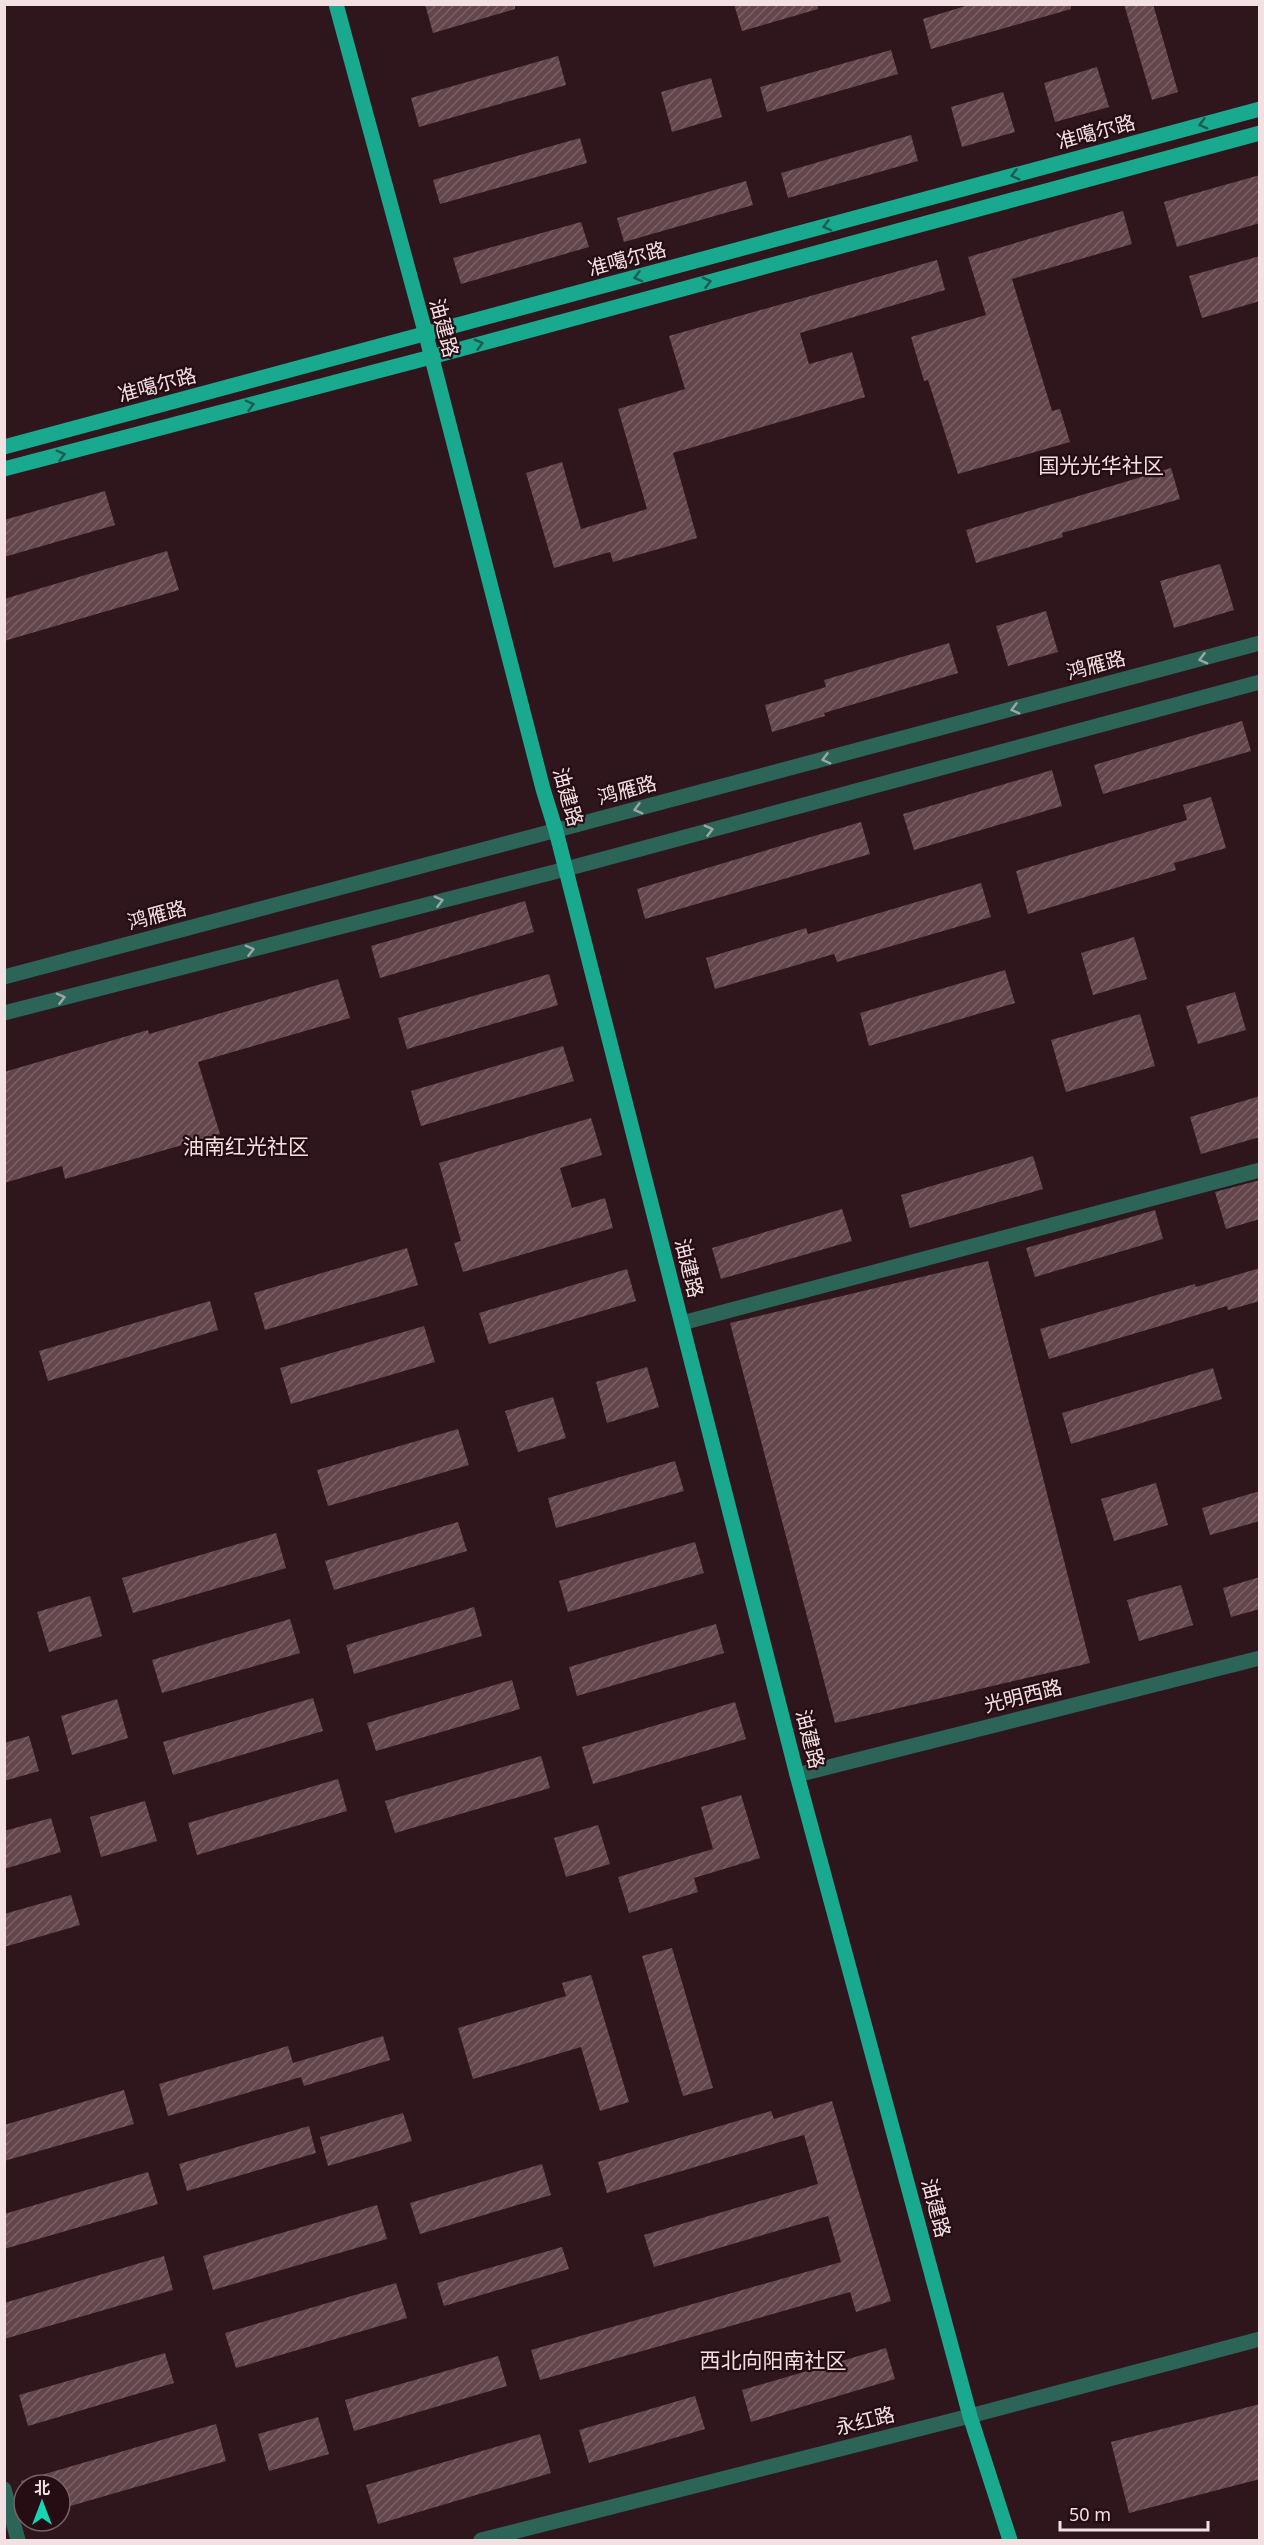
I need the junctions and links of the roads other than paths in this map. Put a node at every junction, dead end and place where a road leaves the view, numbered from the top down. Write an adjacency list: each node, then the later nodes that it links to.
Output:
1 (336, 4): 4 (main road, 油建路)
2 (1260, 109): 4 (main road, 准噶尔路, one-way to 4)
3 (1260, 133): 5 (main road, one-way to 3)
4 (426, 335): 5 (main road, 油建路); 6 (main road, 准噶尔路)
5 (431, 357): 7 (main road, one-way to 5); 10 (main road, 油建路)
6 (4, 447)
7 (4, 470)
8 (1260, 644): 10 (street, 鸿雁路, one-way to 10)
9 (1260, 682): 11 (street, one-way to 9)
10 (556, 831): 11 (main road, 油建路); 12 (street, 鸿雁路)
11 (566, 869): 13 (street, one-way to 11); 15 (main road, 油建路)
12 (4, 977)
13 (4, 1013)
14 (1260, 1170): 15 (street)
15 (682, 1323): 17 (main road, 油建路)
16 (1260, 1658): 17 (street, 光明西路)
17 (797, 1775): 19 (main road, 油建路)
18 (1260, 2339): 19 (street, 永红路)
19 (970, 2416): 22 (street, 永红路); 23 (main road, 油建路)
20 (4, 2489): 21 (street)
21 (18, 2541)
22 (481, 2541)
23 (1010, 2541)

